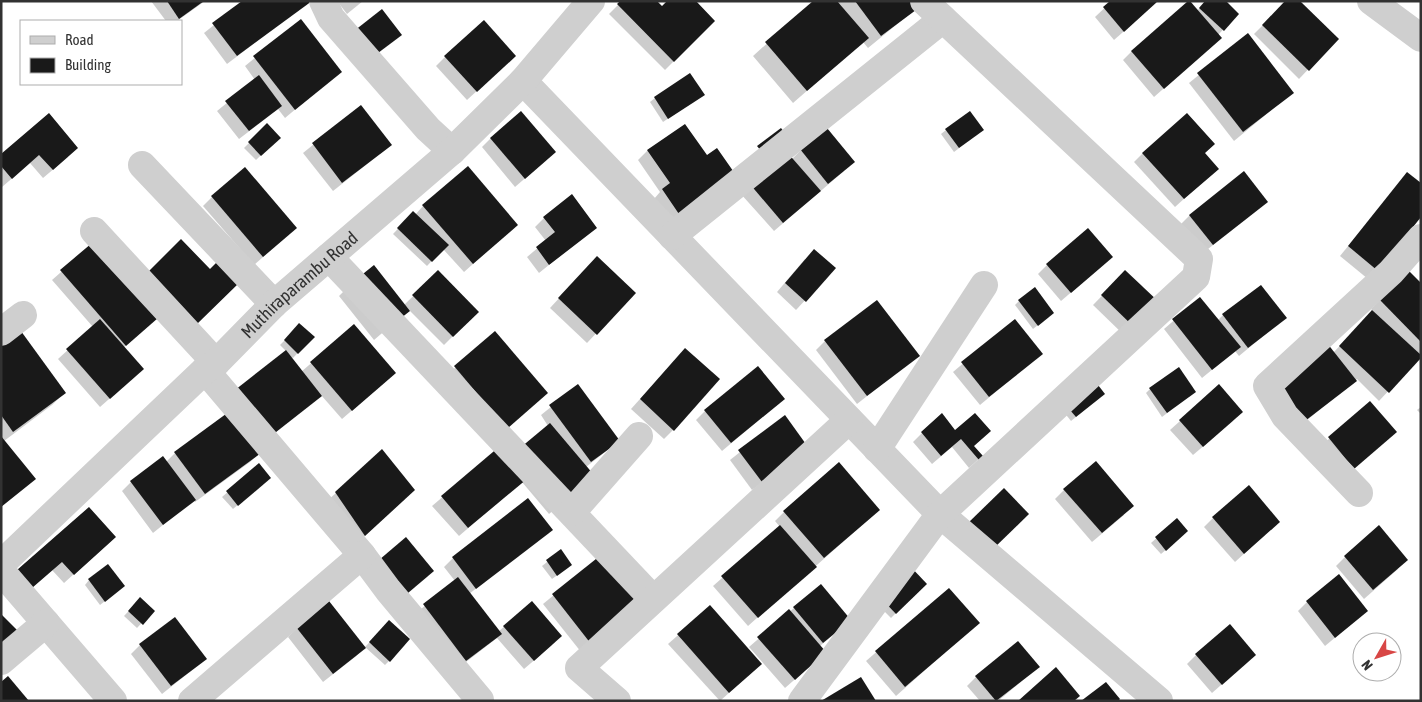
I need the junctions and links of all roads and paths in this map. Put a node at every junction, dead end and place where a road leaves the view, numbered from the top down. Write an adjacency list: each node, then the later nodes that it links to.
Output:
1 (323, 1): 7 (street)
2 (591, 1): 6 (street, Muthiraparambu Road)
3 (1371, 1): 5 (street)
4 (934, 10): 10 (street); 23 (street)
5 (1421, 38)
6 (523, 81): 7 (street, Muthiraparambu Road); 10 (street)
7 (452, 151): 12 (street, Muthiraparambu Road)
8 (142, 166): 14 (street)
9 (94, 231): 17 (street)
10 (672, 236): 18 (street)
11 (1421, 238): 21 (street)
12 (329, 257): 14 (street, Muthiraparambu Road); 22 (street)
13 (984, 285): 20 (street)
14 (274, 304): 17 (street, Muthiraparambu Road)
15 (23, 315): 16 (street)
16 (1, 332)
17 (210, 367): 24 (street); 25 (street, Muthiraparambu Road)
18 (849, 420): 20 (street); 27 (street)
19 (639, 436): 22 (street)
20 (877, 448): 23 (street)
21 (1359, 493)
22 (572, 512): 27 (street)
23 (940, 514): 31 (street); 35 (street)
24 (362, 555): 30 (street); 33 (street)
25 (1, 564)
26 (1, 571): 28 (street)
27 (653, 599): 34 (street)
28 (46, 623): 29 (street); 32 (street)
29 (1, 661)
30 (480, 700)
31 (1155, 700)
32 (113, 701)
33 (192, 701)
34 (617, 701)
35 (802, 701)

